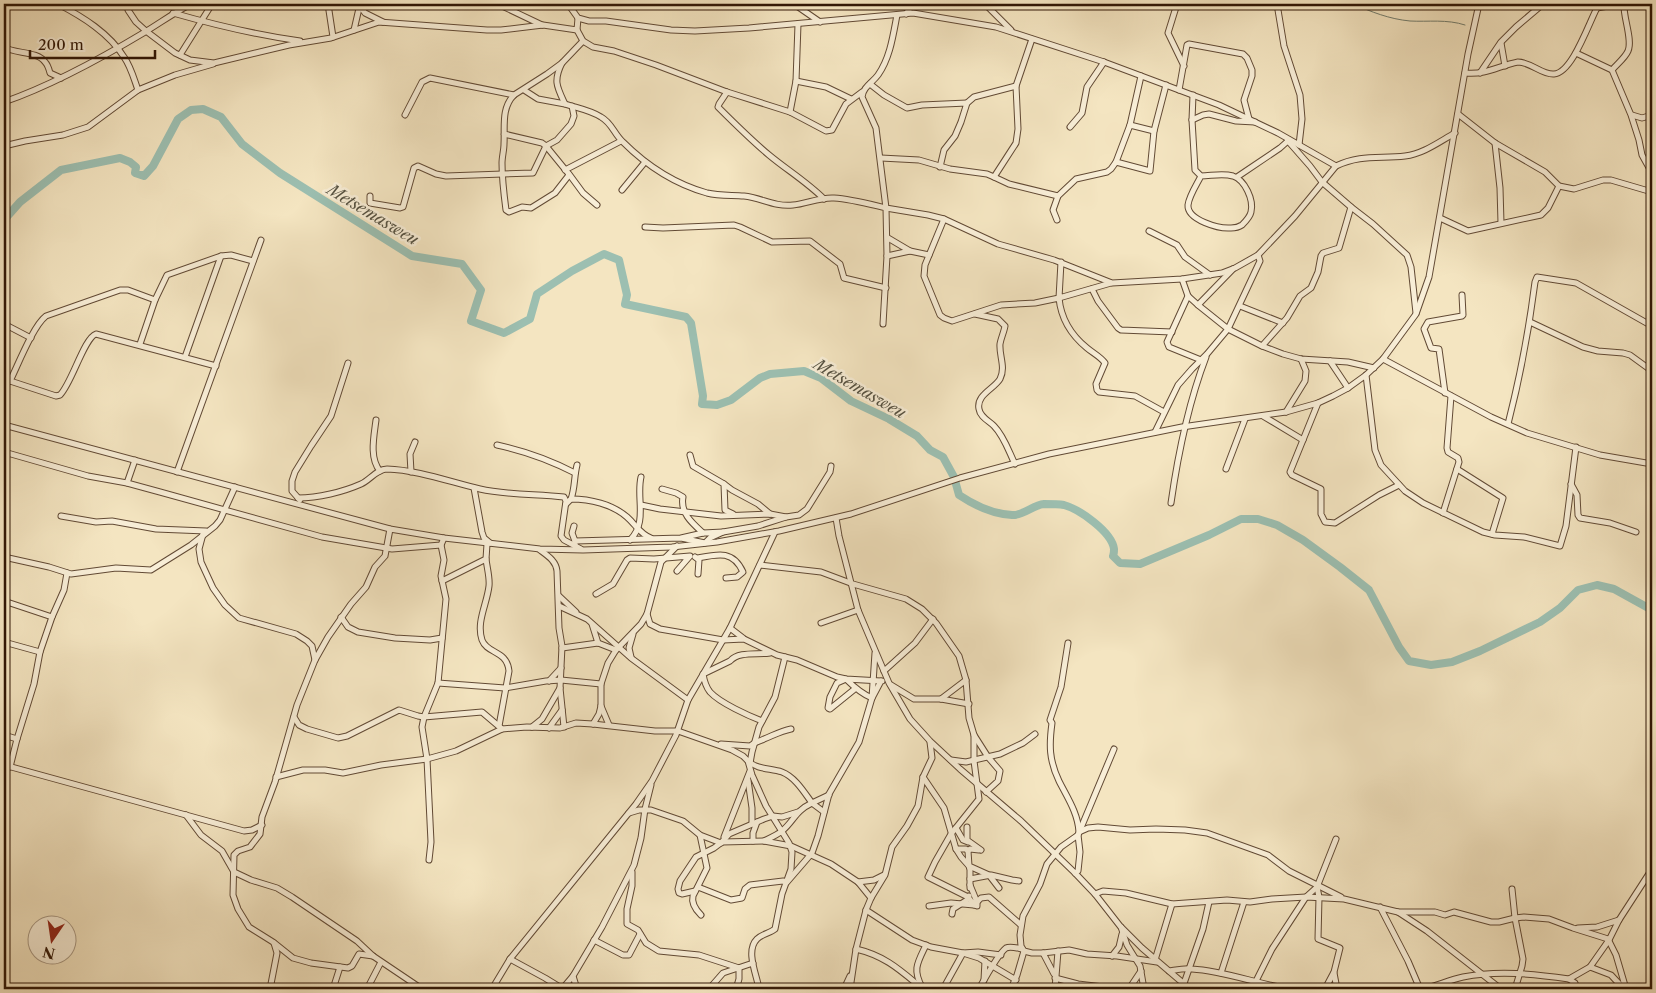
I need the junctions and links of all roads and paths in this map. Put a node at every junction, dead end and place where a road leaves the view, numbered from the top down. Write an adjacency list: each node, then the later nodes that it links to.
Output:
1 (58, 4): 39 (street)
2 (127, 4): 31 (street)
3 (191, 4): 20 (street)
4 (212, 4): 24 (street)
5 (328, 4): 33 (street)
6 (498, 4): 28 (street)
7 (568, 4): 23 (street)
8 (794, 4): 26 (street)
9 (913, 4): 21 (street)
10 (985, 4): 32 (street)
11 (1176, 4): 45 (street)
12 (1277, 4): 84 (street)
13 (1479, 4): 48 (street)
14 (1543, 4): 37 (street)
15 (1585, 4): 19 (street)
16 (1619, 4): 19 (street)
17 (1624, 4): 47 (street)
18 (360, 5): 25 (street); 29 (street)
19 (1598, 6): 40 (street)
20 (173, 13): 24 (street); 31 (street)
21 (906, 14): 22 (street); 32 (street)
22 (897, 15): 26 (street); 53 (street)
23 (578, 18): 27 (street); 30 (street)
24 (200, 21): 36 (street); 41 (street)
25 (383, 22): 28 (street); 29 (street)
26 (821, 22): 27 (street)
27 (798, 24): 52 (street)
28 (543, 25): 30 (street)
29 (354, 30): 33 (street)
30 (577, 30): 35 (street)
31 (146, 31): 39 (street); 41 (street)
32 (1012, 31): 34 (street)
33 (333, 37): 36 (street)
34 (1032, 39): 43 (street); 55 (street)
35 (583, 41): 42 (street); 59 (street)
36 (305, 42): 44 (street)
37 (1501, 42): 46 (street); 49 (street)
38 (4, 47): 51 (street)
39 (118, 48): 51 (street); 56 (street)
40 (1576, 53): 46 (street); 47 (street)
41 (180, 55): 44 (street)
42 (562, 62): 57 (street); 66 (street)
43 (1104, 62): 50 (street); 77 (street)
44 (214, 63): 56 (street)
45 (1184, 66): 58 (street); 73 (street)
46 (1505, 66): 49 (street)
47 (1612, 70): 71 (street)
48 (1465, 73): 49 (street); 69 (street)
49 (1480, 74)
50 (1141, 76): 54 (street); 76 (street)
51 (61, 78): 64 (street)
52 (796, 81): 63 (street); 68 (street)
53 (870, 84): 60 (street); 65 (street)
54 (1166, 85): 58 (street); 78 (street)
55 (1016, 86): 65 (street); 96 (street)
56 (138, 90): 85 (street)
57 (524, 90): 61 (street); 66 (street)
58 (1179, 90): 62 (street)
59 (727, 92): 68 (street); 104 (street)
60 (862, 92): 63 (street); 87 (street)
61 (514, 95): 70 (street); 80 (street)
62 (1193, 95): 73 (street); 74 (street)
63 (851, 99): 68 (street)
64 (4, 102)
65 (967, 103): 91 (street)
66 (566, 104): 67 (street)
67 (572, 106): 81 (street); 86 (street)
68 (790, 112)
69 (1458, 114): 79 (street); 83 (street)
70 (405, 115)
71 (1631, 115): 72 (street); 93 (street)
72 (1652, 115)
73 (1249, 119): 75 (street)
74 (1192, 120): 75 (street); 95 (street)
75 (1256, 122): 82 (street)
76 (1130, 124): 78 (street); 89 (street)
77 (1070, 127)
78 (1154, 131): 89 (street)
79 (1455, 133): 90 (street); 108 (street)
80 (504, 134): 86 (street); 94 (street)
81 (621, 140): 88 (street); 92 (street)
82 (1289, 140): 84 (street); 97 (street); 98 (street)
83 (1495, 143): 99 (street); 111 (street)
84 (1299, 145): 90 (street)
85 (4, 146)
86 (546, 146): 92 (street); 94 (street)
87 (881, 158): 91 (street); 107 (street)
88 (645, 162): 100 (street); 104 (street)
89 (1116, 162): 103 (street)
90 (1336, 166): 98 (street)
91 (940, 167): 96 (street)
92 (567, 172): 94 (street); 105 (street)
93 (1652, 172)
94 (502, 174): 102 (street)
95 (1201, 176): 97 (street); 97 (street)
96 (994, 177): 103 (street)
97 (1236, 177)
98 (1322, 182): 106 (street); 118 (street)
99 (1558, 186): 101 (street); 111 (street)
100 (622, 190)
101 (1652, 192)
102 (370, 196)
103 (1058, 196): 110 (street)
104 (824, 199): 107 (street)
105 (597, 205)
106 (1351, 207): 136 (street); 138 (street)
107 (886, 208): 109 (street); 114 (street)
108 (1440, 218): 111 (street); 136 (street)
109 (944, 219): 117 (street); 122 (street)
110 (1057, 220)
111 (1501, 224)
112 (644, 227): 127 (street)
113 (1149, 231): 124 (street)
114 (888, 238): 116 (street); 120 (street)
115 (261, 240): 121 (street)
116 (910, 250): 117 (street); 120 (street)
117 (929, 255): 135 (street)
118 (1258, 255): 123 (street); 134 (street)
119 (221, 256): 121 (street); 132 (street); 148 (street)
120 (888, 256): 127 (street)
121 (253, 261): 154 (street)
122 (1061, 262): 126 (street); 131 (street)
123 (1234, 268): 124 (street); 133 (street)
124 (1210, 275): 125 (street)
125 (1182, 279): 126 (street); 130 (street)
126 (1112, 282): 128 (street)
127 (886, 288): 139 (street)
128 (1092, 288): 131 (street); 143 (street)
129 (1462, 295): 161 (street)
130 (1188, 296): 133 (street); 143 (street)
131 (1059, 298): 135 (street); 163 (street)
132 (155, 300): 144 (street); 145 (street)
133 (1198, 304): 142 (street)
134 (1240, 306): 138 (street); 142 (street)
135 (975, 314): 179 (street)
136 (1416, 314): 150 (street)
137 (1530, 322): 141 (street); 156 (street); 168 (street)
138 (1283, 323): 146 (street)
139 (883, 324)
140 (6, 325): 144 (street)
141 (1652, 326)
142 (1228, 329): 146 (street); 147 (street)
143 (1172, 332): 151 (street)
144 (31, 338): 159 (street)
145 (140, 344): 148 (street); 159 (street)
146 (1262, 346): 149 (street)
147 (1207, 354): 151 (street); 170 (street)
148 (185, 357): 154 (street)
149 (1301, 359): 152 (street); 164 (street)
150 (1383, 359): 155 (street); 161 (street)
151 (1201, 360): 163 (street)
152 (1330, 361): 155 (street); 160 (street)
153 (348, 363): 197 (street)
154 (216, 366): 186 (street)
155 (1374, 368): 157 (street)
156 (1652, 370)
157 (1366, 375): 160 (street); 193 (street)
158 (4, 379): 159 (street)
159 (10, 381)
160 (1348, 388): 162 (street)
161 (1448, 394): 168 (street); 184 (street)
162 (1318, 403): 164 (street); 172 (street)
163 (1164, 412): 171 (street)
164 (1286, 412): 165 (street)
165 (1263, 416): 166 (street); 172 (street)
166 (1245, 419): 170 (street); 183 (street)
167 (376, 420): 185 (street)
168 (1508, 424): 175 (street)
169 (4, 425): 178 (street)
170 (1186, 426): 171 (street); 201 (street)
171 (1155, 432): 179 (street)
172 (1303, 440): 193 (street)
173 (415, 442): 187 (street)
174 (497, 445): 188 (street)
175 (1576, 447): 180 (street); 192 (street)
176 (4, 452): 190 (street)
177 (690, 455): 191 (street)
178 (135, 460): 186 (street); 190 (street)
179 (1015, 464): 210 (street)
180 (1652, 464)
181 (577, 465): 188 (street)
182 (831, 466): 209 (street)
183 (1226, 469)
184 (1457, 469): 205 (street); 219 (street)
185 (380, 471): 187 (street); 197 (street)
186 (176, 472): 194 (street)
187 (411, 472): 195 (street)
188 (575, 473): 198 (street)
189 (641, 477): 200 (street)
190 (127, 483): 203 (street)
191 (724, 484): 206 (street); 207 (street)
192 (1571, 484): 216 (street); 219 (street)
193 (1399, 485): 205 (street)
194 (235, 487): 202 (street); 203 (street)
195 (474, 488): 199 (street); 224 (street)
196 (662, 489): 204 (street)
197 (298, 498): 202 (street)
198 (570, 499): 199 (street); 213 (street)
199 (566, 504): 225 (street)
200 (641, 504): 204 (street); 213 (street)
201 (1171, 504)
202 (306, 506): 212 (street)
203 (224, 511): 217 (street); 229 (street)
204 (684, 511): 207 (street); 218 (street)
205 (1443, 513): 219 (street)
206 (770, 514): 207 (street); 209 (street)
207 (736, 515)
208 (61, 516): 217 (street)
209 (786, 517): 214 (street)
210 (836, 518): 215 (street); 243 (street)
211 (574, 526): 225 (street)
212 (390, 529): 220 (street); 229 (street)
213 (638, 529): 222 (street); 223 (street)
214 (722, 532): 218 (street); 226 (street)
215 (775, 532): 226 (street); 237 (street)
216 (1636, 532)
217 (205, 533): 239 (street); 271 (street)
218 (703, 533): 221 (street)
219 (1492, 534)
220 (444, 538): 224 (street); 227 (street)
221 (681, 538): 223 (street); 226 (street)
222 (630, 540): 223 (street); 225 (street)
223 (653, 540)
224 (489, 544): 230 (street); 236 (street)
225 (575, 544): 231 (street)
226 (705, 544): 228 (street)
227 (442, 545): 229 (street); 242 (street)
228 (678, 546): 231 (street); 234 (street)
229 (386, 548): 251 (street)
230 (540, 550): 231 (street); 245 (street)
231 (582, 550)
232 (690, 556): 234 (street); 235 (street); 238 (street)
233 (4, 557): 239 (street)
234 (664, 558): 244 (street); 250 (street)
235 (698, 558): 240 (street); 241 (street)
236 (486, 559): 242 (street); 285 (street)
237 (760, 565): 243 (street); 256 (street)
238 (677, 571)
239 (67, 573): 252 (street)
240 (698, 574)
241 (726, 578)
242 (442, 581): 258 (street)
243 (852, 584): 248 (street); 253 (street)
244 (596, 594)
245 (558, 596): 247 (street); 249 (street)
246 (4, 602): 252 (street)
247 (559, 606): 249 (street); 264 (street)
248 (858, 610): 255 (street); 266 (street)
249 (578, 614): 254 (street)
250 (647, 614): 257 (street); 260 (street)
251 (342, 617): 258 (street); 271 (street)
252 (52, 618): 267 (street)
253 (933, 619): 273 (street); 278 (street)
254 (592, 623): 262 (street); 265 (street)
255 (821, 623)
256 (730, 628): 259 (street); 260 (street)
257 (634, 631): 265 (street); 269 (street)
258 (442, 638): 282 (street)
259 (744, 639): 260 (street); 268 (street)
260 (723, 640): 274 (street)
261 (4, 642): 267 (street)
262 (598, 643): 264 (street); 265 (street)
263 (1068, 643): 342 (street)
264 (562, 648): 272 (street)
265 (618, 649): 269 (street); 283 (street)
266 (875, 651): 273 (street); 277 (street)
267 (40, 652): 309 (street)
268 (771, 652): 270 (street); 274 (street)
269 (631, 658): 291 (street)
270 (784, 658): 275 (street); 297 (street)
271 (315, 660): 295 (street)
272 (561, 667): 276 (street); 279 (street)
273 (884, 671): 281 (street)
274 (703, 674): 284 (street); 288 (street)
275 (846, 679): 277 (street); 287 (street); 287 (street)
276 (561, 680): 279 (street); 283 (street); 286 (street)
277 (873, 680): 280 (street); 289 (street)
278 (966, 680): 290 (street); 292 (street)
279 (549, 681): 285 (street)
280 (881, 681): 281 (street); 289 (street)
281 (888, 682): 290 (street); 310 (street)
282 (438, 683): 285 (street); 296 (street)
283 (601, 684): 293 (street)
284 (696, 686): 288 (street); 291 (street)
285 (505, 688): 301 (street)
286 (560, 688): 294 (street); 302 (street)
287 (856, 688): 289 (street)
288 (710, 692): 297 (street)
289 (872, 698): 328 (street)
290 (941, 699): 292 (street)
291 (688, 700): 305 (street)
292 (969, 704): 308 (street)
293 (601, 706): 298 (street); 299 (street)
294 (562, 710): 300 (street); 303 (street)
295 (294, 717): 296 (street); 323 (street)
296 (424, 717): 301 (street); 315 (street)
297 (762, 720): 311 (street)
298 (593, 724): 299 (street); 300 (street)
299 (609, 725): 305 (street)
300 (564, 727): 303 (street)
301 (500, 728): 302 (street); 315 (street)
302 (531, 728): 303 (street)
303 (549, 728)
304 (791, 729): 311 (street)
305 (678, 731): 312 (street); 325 (street)
306 (1035, 734): 314 (street)
307 (4, 735): 309 (street)
308 (974, 735): 314 (street); 317 (street)
309 (17, 739): 320 (street)
310 (930, 741): 316 (street); 324 (street)
311 (754, 742): 312 (street); 318 (street)
312 (717, 745): 318 (street)
313 (1114, 749): 342 (street)
314 (988, 756): 317 (street); 327 (street)
315 (426, 760): 323 (street); 356 (street)
316 (950, 760): 317 (street); 326 (street)
317 (974, 761): 326 (street)
318 (749, 762): 321 (street); 329 (street)
319 (4, 766): 320 (street)
320 (10, 767): 334 (street)
321 (750, 770): 322 (street); 335 (street)
322 (748, 776): 337 (street); 348 (street)
323 (276, 777): 338 (street)
324 (923, 777): 343 (street); 362 (street)
325 (652, 781): 330 (street); 333 (street)
326 (976, 784): 327 (street); 340 (street)
327 (986, 792): 354 (street)
328 (829, 794): 329 (street); 332 (street)
329 (812, 804): 331 (street); 332 (street)
330 (645, 809): 333 (street); 344 (street); 358 (street)
331 (798, 812): 335 (street); 341 (street)
332 (824, 812): 355 (street)
333 (628, 813): 411 (street)
334 (186, 815): 338 (street); 360 (street)
335 (773, 816): 336 (street); 341 (street)
336 (758, 821): 337 (street); 346 (street)
337 (752, 824): 348 (street)
338 (262, 826): 360 (street)
339 (967, 827): 349 (street)
340 (956, 828): 343 (street); 349 (street)
341 (782, 831): 347 (street); 350 (street)
342 (1078, 833): 354 (street); 361 (street); 368 (street)
343 (951, 834): 351 (street); 373 (street)
344 (700, 835): 348 (street); 353 (street)
345 (1336, 839): 368 (street)
346 (753, 841): 347 (street); 348 (street)
347 (764, 841): 350 (street)
348 (721, 842): 353 (street)
349 (968, 842): 352 (street)
350 (791, 846): 355 (street); 365 (street)
351 (956, 848): 352 (street); 357 (street)
352 (968, 851): 357 (street)
353 (705, 853): 370 (street); 370 (street)
354 (1054, 854): 361 (street); 391 (street)
355 (810, 855): 365 (street); 366 (street)
356 (429, 860)
357 (969, 866): 363 (street); 367 (street)
358 (633, 867): 394 (street); 396 (street)
359 (1652, 869): 390 (street)
360 (234, 872): 398 (street); 407 (street)
361 (1075, 873): 372 (street)
362 (885, 875): 366 (street); 375 (street)
363 (990, 875): 364 (street); 367 (street); 369 (street)
364 (1019, 881)
365 (787, 882): 370 (street); 415 (street)
366 (858, 882): 375 (street)
367 (970, 882): 373 (street); 381 (street)
368 (1318, 886): 374 (street); 376 (street); 377 (street)
369 (999, 888)
370 (696, 889): 387 (street)
371 (1512, 889): 389 (street)
372 (1095, 894): 382 (street); 392 (street)
373 (968, 897): 380 (street); 381 (street)
374 (1306, 897): 376 (street); 379 (street); 435 (street)
375 (871, 898): 385 (street)
376 (1319, 898): 377 (street); 426 (street)
377 (1344, 899): 384 (street)
378 (1209, 902): 379 (street); 382 (street); 421 (street)
379 (1244, 902): 427 (street)
380 (959, 904): 381 (street); 383 (street); 388 (street)
381 (976, 904): 391 (street)
382 (1172, 904): 413 (street)
383 (929, 906)
384 (1380, 907): 386 (street); 464 (street)
385 (866, 910): 399 (street); 401 (street)
386 (1398, 912): 389 (street); 428 (street)
387 (701, 914)
388 (952, 914)
389 (1515, 918): 393 (street); 429 (street)
390 (1619, 920): 393 (street); 397 (street)
391 (1021, 925): 402 (street)
392 (1120, 926): 395 (street); 413 (street)
393 (1573, 928): 397 (street)
394 (640, 934): 396 (street); 419 (street)
395 (1123, 934): 400 (street); 410 (street)
396 (594, 940): 430 (street)
397 (1609, 940): 418 (street); 468 (street)
398 (273, 942): 417 (street); 438 (street)
399 (926, 945): 404 (street); 420 (street)
400 (1119, 947): 408 (street); 409 (street)
401 (856, 949): 424 (street); 425 (street)
402 (1023, 950): 405 (street); 406 (street); 434 (street)
403 (1058, 951): 405 (street); 408 (street); 431 (street)
404 (963, 953): 406 (street); 412 (street); 451 (street)
405 (1043, 953): 431 (street)
406 (1001, 955): 416 (street)
407 (373, 956): 414 (street); 417 (street)
408 (1112, 956): 409 (street)
409 (1120, 956): 410 (street)
410 (1136, 958): 413 (street); 422 (street)
411 (510, 959): 442 (street); 443 (street)
412 (985, 961): 416 (street); 433 (street)
413 (1156, 961): 423 (street)
414 (381, 962): 440 (street); 441 (street)
415 (753, 963): 419 (street); 447 (street)
416 (993, 966): 433 (street); 434 (street)
417 (340, 967): 439 (street)
418 (1590, 967): 432 (street); 468 (street)
419 (739, 968): 445 (street); 446 (street)
420 (915, 968): 425 (street); 436 (street)
421 (1190, 968): 423 (street); 427 (street); 437 (street)
422 (1141, 971): 457 (street); 458 (street)
423 (1168, 971): 437 (street)
424 (853, 972): 448 (street); 449 (street)
425 (903, 972): 436 (street)
426 (1334, 972): 462 (street); 463 (street)
427 (1221, 973): 435 (street)
428 (1482, 974): 429 (street); 464 (street); 465 (street)
429 (1520, 974): 432 (street); 466 (street)
430 (573, 976): 443 (street); 444 (street)
431 (1055, 977): 455 (street); 456 (street)
432 (1569, 979): 467 (street)
433 (984, 980): 453 (street)
434 (1016, 980): 454 (street)
435 (1254, 982): 460 (street); 461 (street)
436 (921, 986): 450 (street)
437 (1183, 986): 459 (street)
438 (270, 989)
439 (333, 989)
440 (368, 989)
441 (422, 989)
442 (491, 989)
443 (562, 989)
444 (577, 989)
445 (709, 989)
446 (736, 989)
447 (760, 989)
448 (844, 989)
449 (850, 989)
450 (930, 989)
451 (944, 989): 452 (street)
452 (954, 989)
453 (979, 989)
454 (1011, 989)
455 (1055, 989)
456 (1120, 989)
457 (1129, 989)
458 (1144, 989)
459 (1190, 989)
460 (1252, 989)
461 (1290, 989)
462 (1325, 989)
463 (1336, 989)
464 (1421, 989)
465 (1501, 989)
466 (1515, 989)
467 (1577, 989)
468 (1625, 989)

